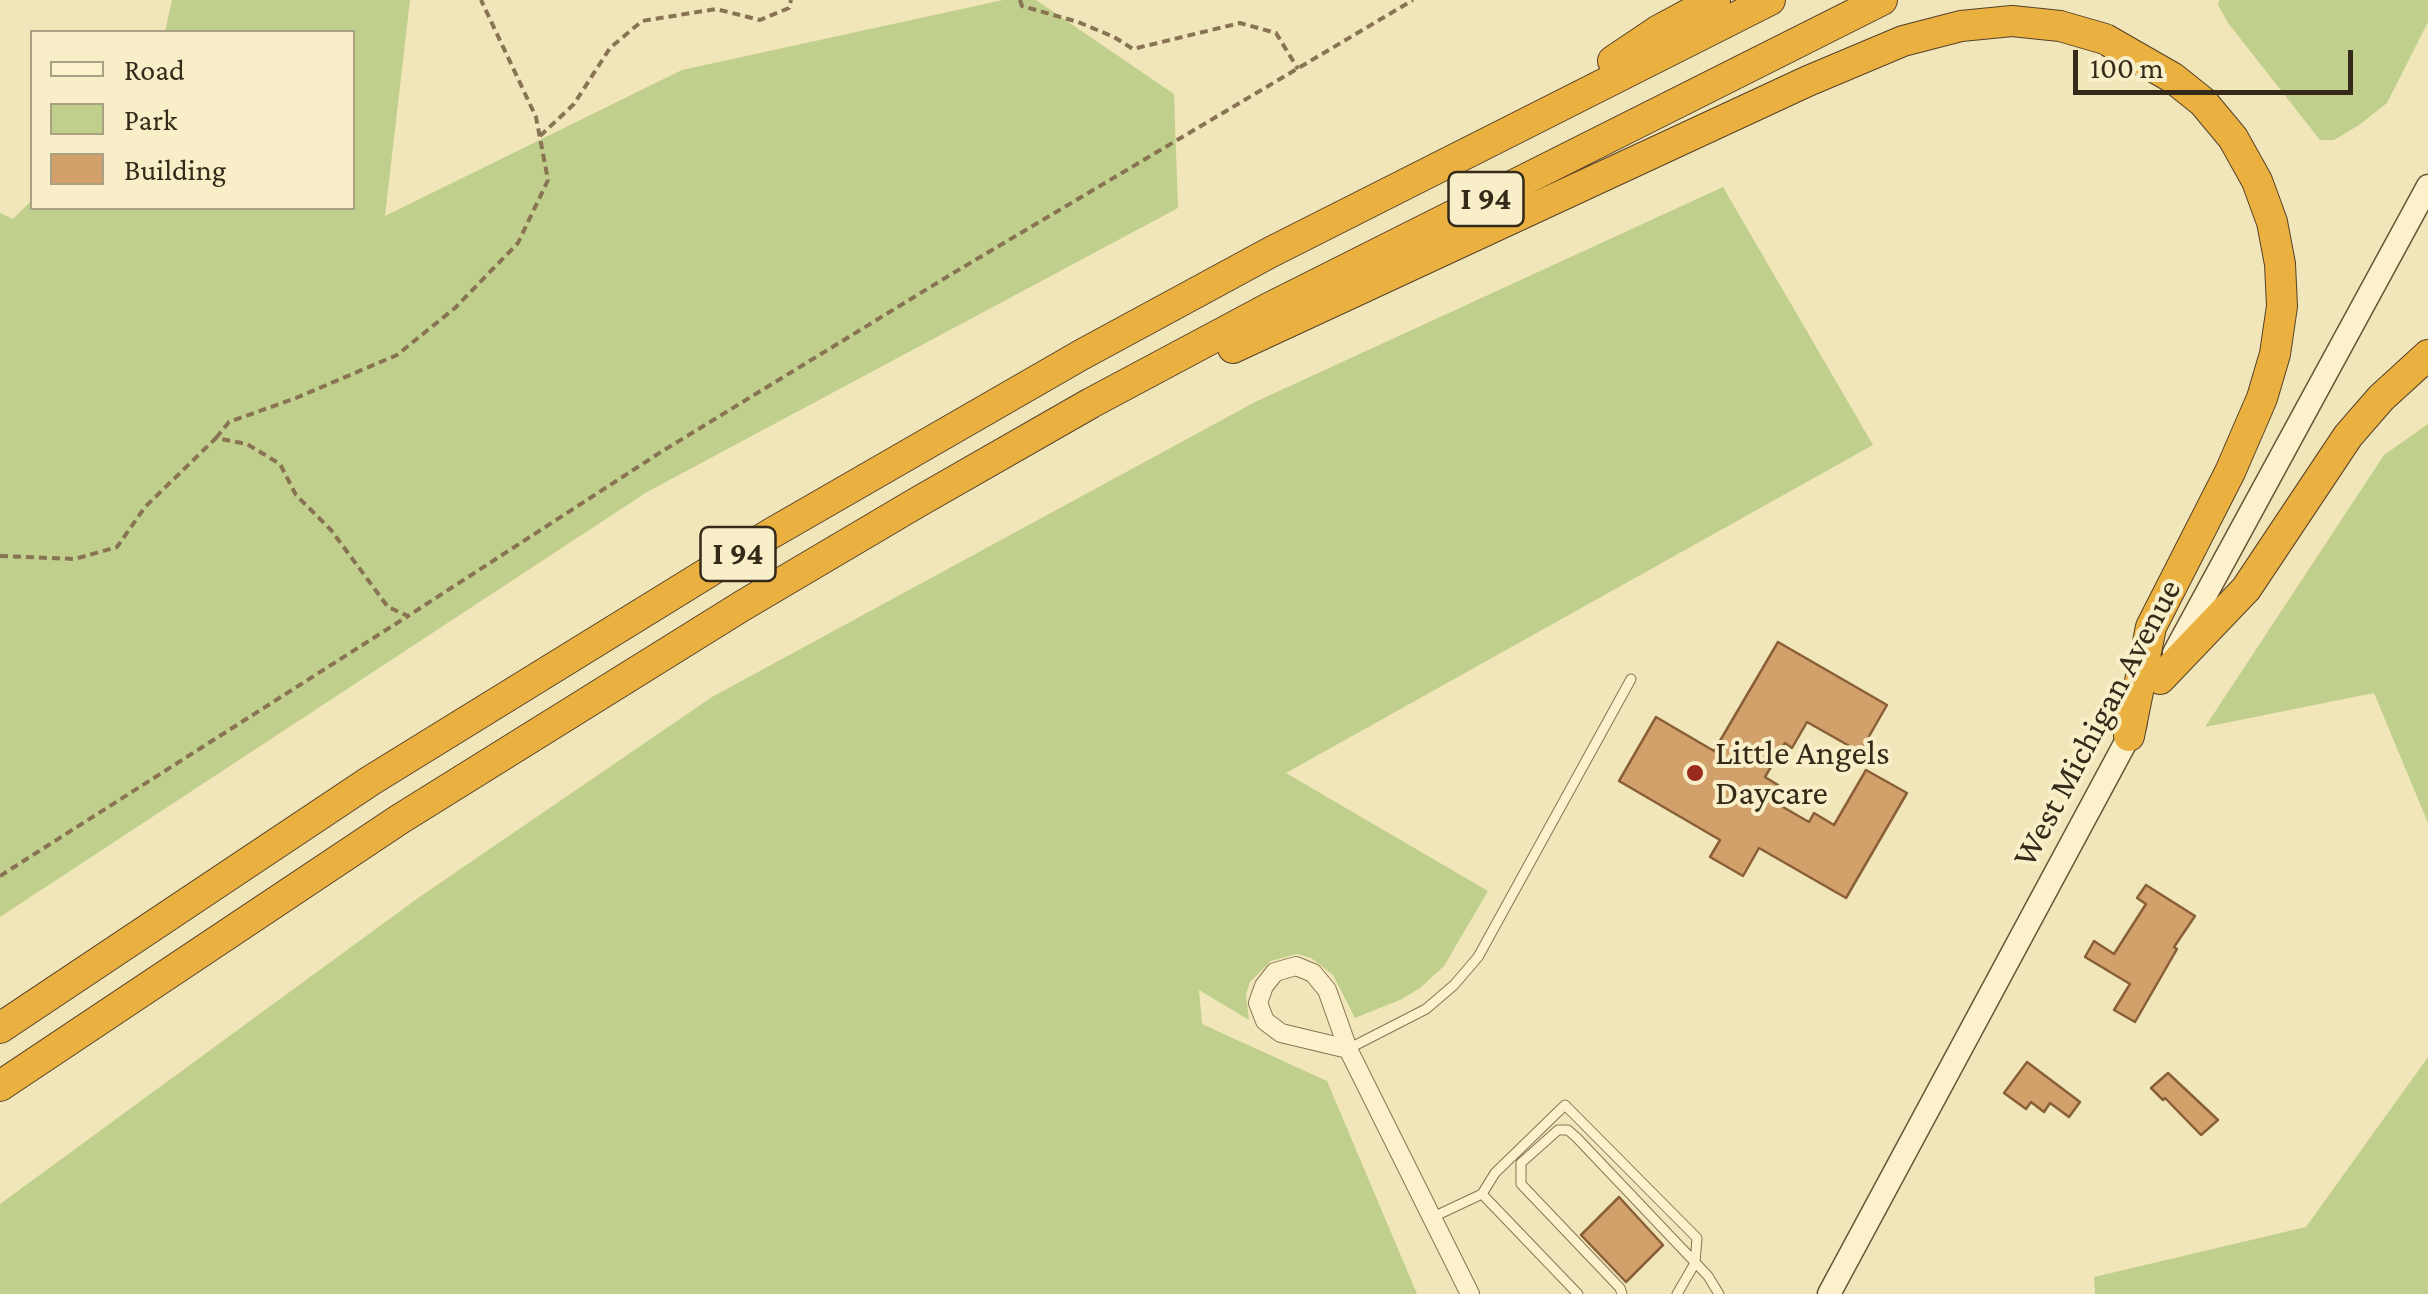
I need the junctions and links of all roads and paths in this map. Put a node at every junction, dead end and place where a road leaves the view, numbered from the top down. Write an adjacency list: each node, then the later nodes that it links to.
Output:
1 (481, 0): 10 (path)
2 (791, 0): 10 (path)
3 (1020, 0): 8 (path)
4 (1412, 0): 8 (path)
5 (1716, 0): 9 (highway)
6 (1770, 0): 9 (highway, I 94)
7 (1882, 0): 13 (highway, I 94)
8 (1298, 69): 16 (path)
9 (1506, 132): 21 (highway, I 94)
10 (540, 136): 14 (path)
11 (2428, 186): 17 (main road, West Michigan Avenue)
12 (2428, 355): 17 (highway)
13 (1091, 403): 19 (highway); 23 (highway, I 94)
14 (216, 438): 15 (path); 16 (path)
15 (0, 556)
16 (408, 616): 20 (path)
17 (2160, 679): 19 (main road, West Michigan Avenue)
18 (1631, 680): 22 (lane)
19 (2129, 736): 32 (main road, West Michigan Avenue)
20 (0, 876)
21 (0, 1028)
22 (1348, 1049): 22 (street); 25 (street)
23 (0, 1086)
24 (1482, 1194): 25 (lane); 26 (lane); 28 (lane)
25 (1430, 1218): 27 (street)
26 (1695, 1263): 29 (lane); 30 (lane); 31 (lane)
27 (1470, 1294)
28 (1578, 1294)
29 (1622, 1294)
30 (1677, 1294)
31 (1718, 1294)
32 (1830, 1294)

